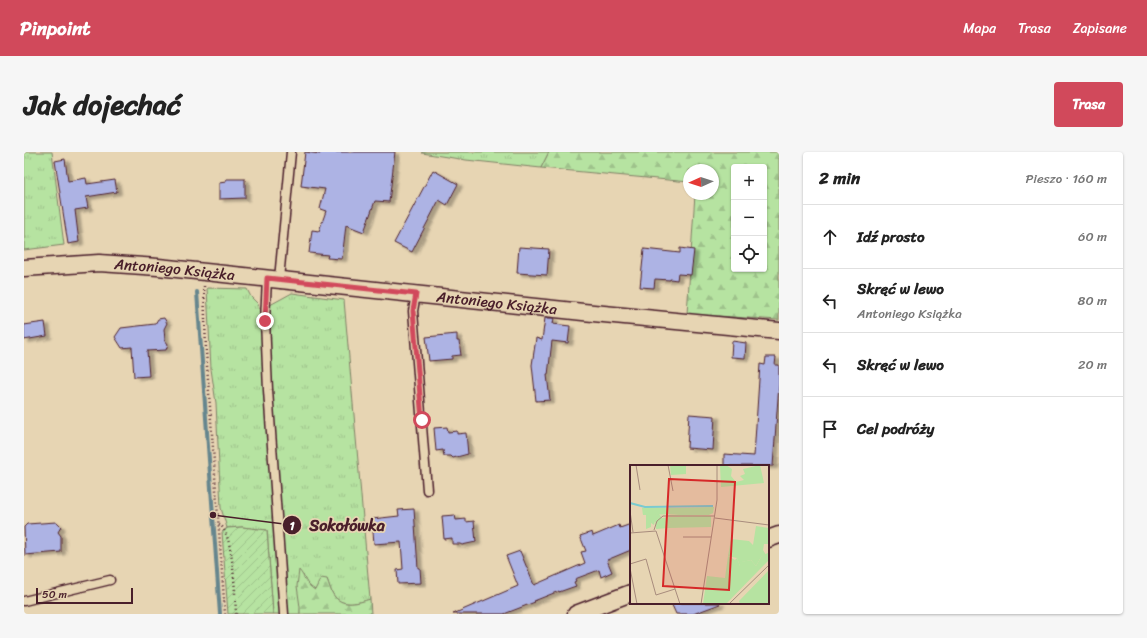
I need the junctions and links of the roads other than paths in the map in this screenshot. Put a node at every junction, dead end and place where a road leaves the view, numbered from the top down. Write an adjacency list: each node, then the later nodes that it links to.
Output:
1 (291, 152): 3 (lane)
2 (24, 268): 3 (street, Antoniego Książka)
3 (273, 278): 4 (street, Antoniego Książka); 12 (lane)
4 (416, 294): 5 (street, Antoniego Książka); 6 (lane)
5 (779, 331)
6 (427, 490)
7 (779, 535): 8 (street)
8 (769, 539)
9 (110, 580): 11 (lane)
10 (630, 593): 13 (street)
11 (24, 601)
12 (284, 614)
13 (576, 614)

